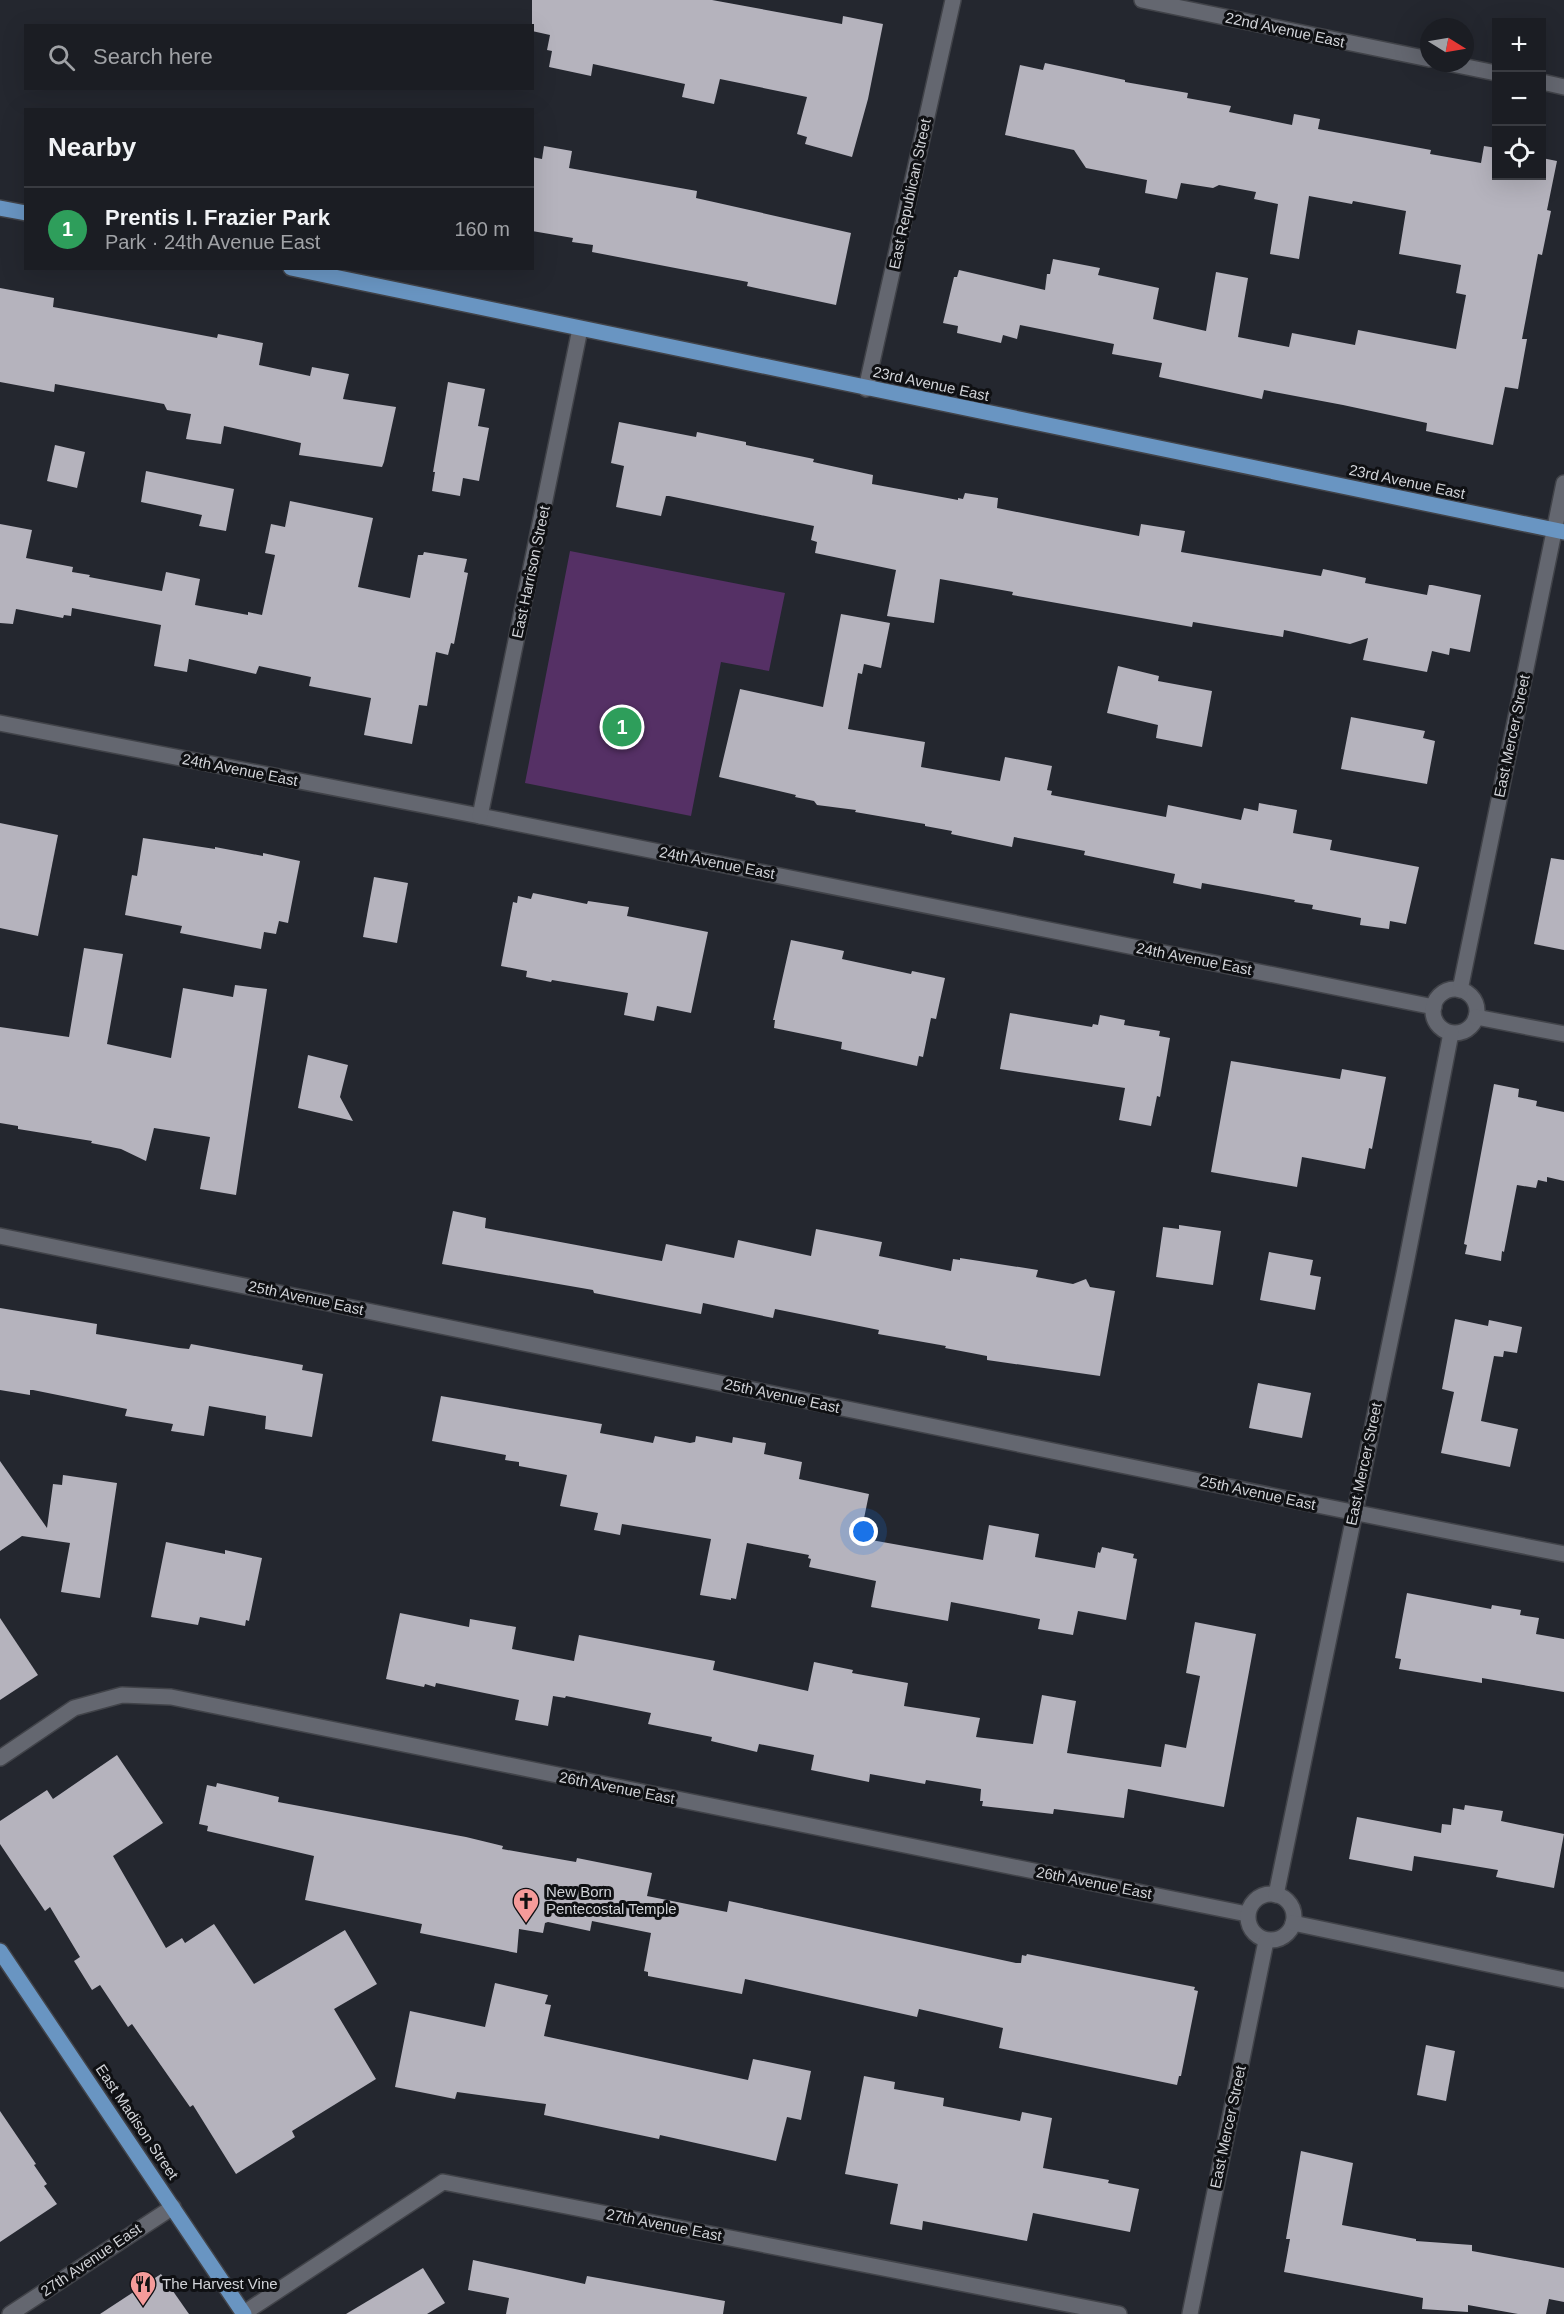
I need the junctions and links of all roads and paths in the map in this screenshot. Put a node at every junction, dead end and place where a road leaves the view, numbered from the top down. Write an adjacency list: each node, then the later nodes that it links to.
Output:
1 (953, 0): 12 (street, East Republican Street)
2 (1142, 0): 3 (street, 22nd Avenue East)
3 (1420, 57)
4 (1474, 68): 5 (street)
5 (1492, 72)
6 (1546, 83): 7 (street)
7 (1564, 87)
8 (0, 208): 9 (main road)
9 (24, 213)
10 (300, 270): 11 (main road, 23rd Avenue East)
11 (580, 329): 12 (main road, 23rd Avenue East); 16 (street, East Harrison Street)
12 (866, 389): 14 (main road, 23rd Avenue East)
13 (1564, 483): 14 (street, East Mercer Street)
14 (1559, 531): 17 (street, East Mercer Street)
15 (0, 723): 16 (street, 24th Avenue East)
16 (480, 816): 18 (street, 24th Avenue East)
17 (1460, 990): 18 (street); 19 (street)
18 (1434, 1007): 20 (street)
19 (1476, 1017): 20 (street); 21 (street)
20 (1451, 1033): 23 (street, East Mercer Street)
21 (1564, 1034)
22 (0, 1236): 23 (street, 25th Avenue East)
23 (1354, 1513): 24 (street, 25th Avenue East); 26 (street, East Mercer Street)
24 (1564, 1554)
25 (0, 1758): 27 (street, 26th Avenue East)
26 (1276, 1895): 27 (street); 28 (street)
27 (1247, 1914): 29 (street)
28 (1293, 1923): 29 (street); 31 (street)
29 (1266, 1941): 36 (street, East Mercer Street)
30 (0, 1951): 32 (main road, East Madison Street)
31 (1564, 1980)
32 (173, 2206): 33 (street, 27th Avenue East); 34 (main road, East Madison Street)
33 (10, 2314)
34 (244, 2314): 35 (street, 27th Avenue East)
35 (1119, 2314)
36 (1190, 2314)

